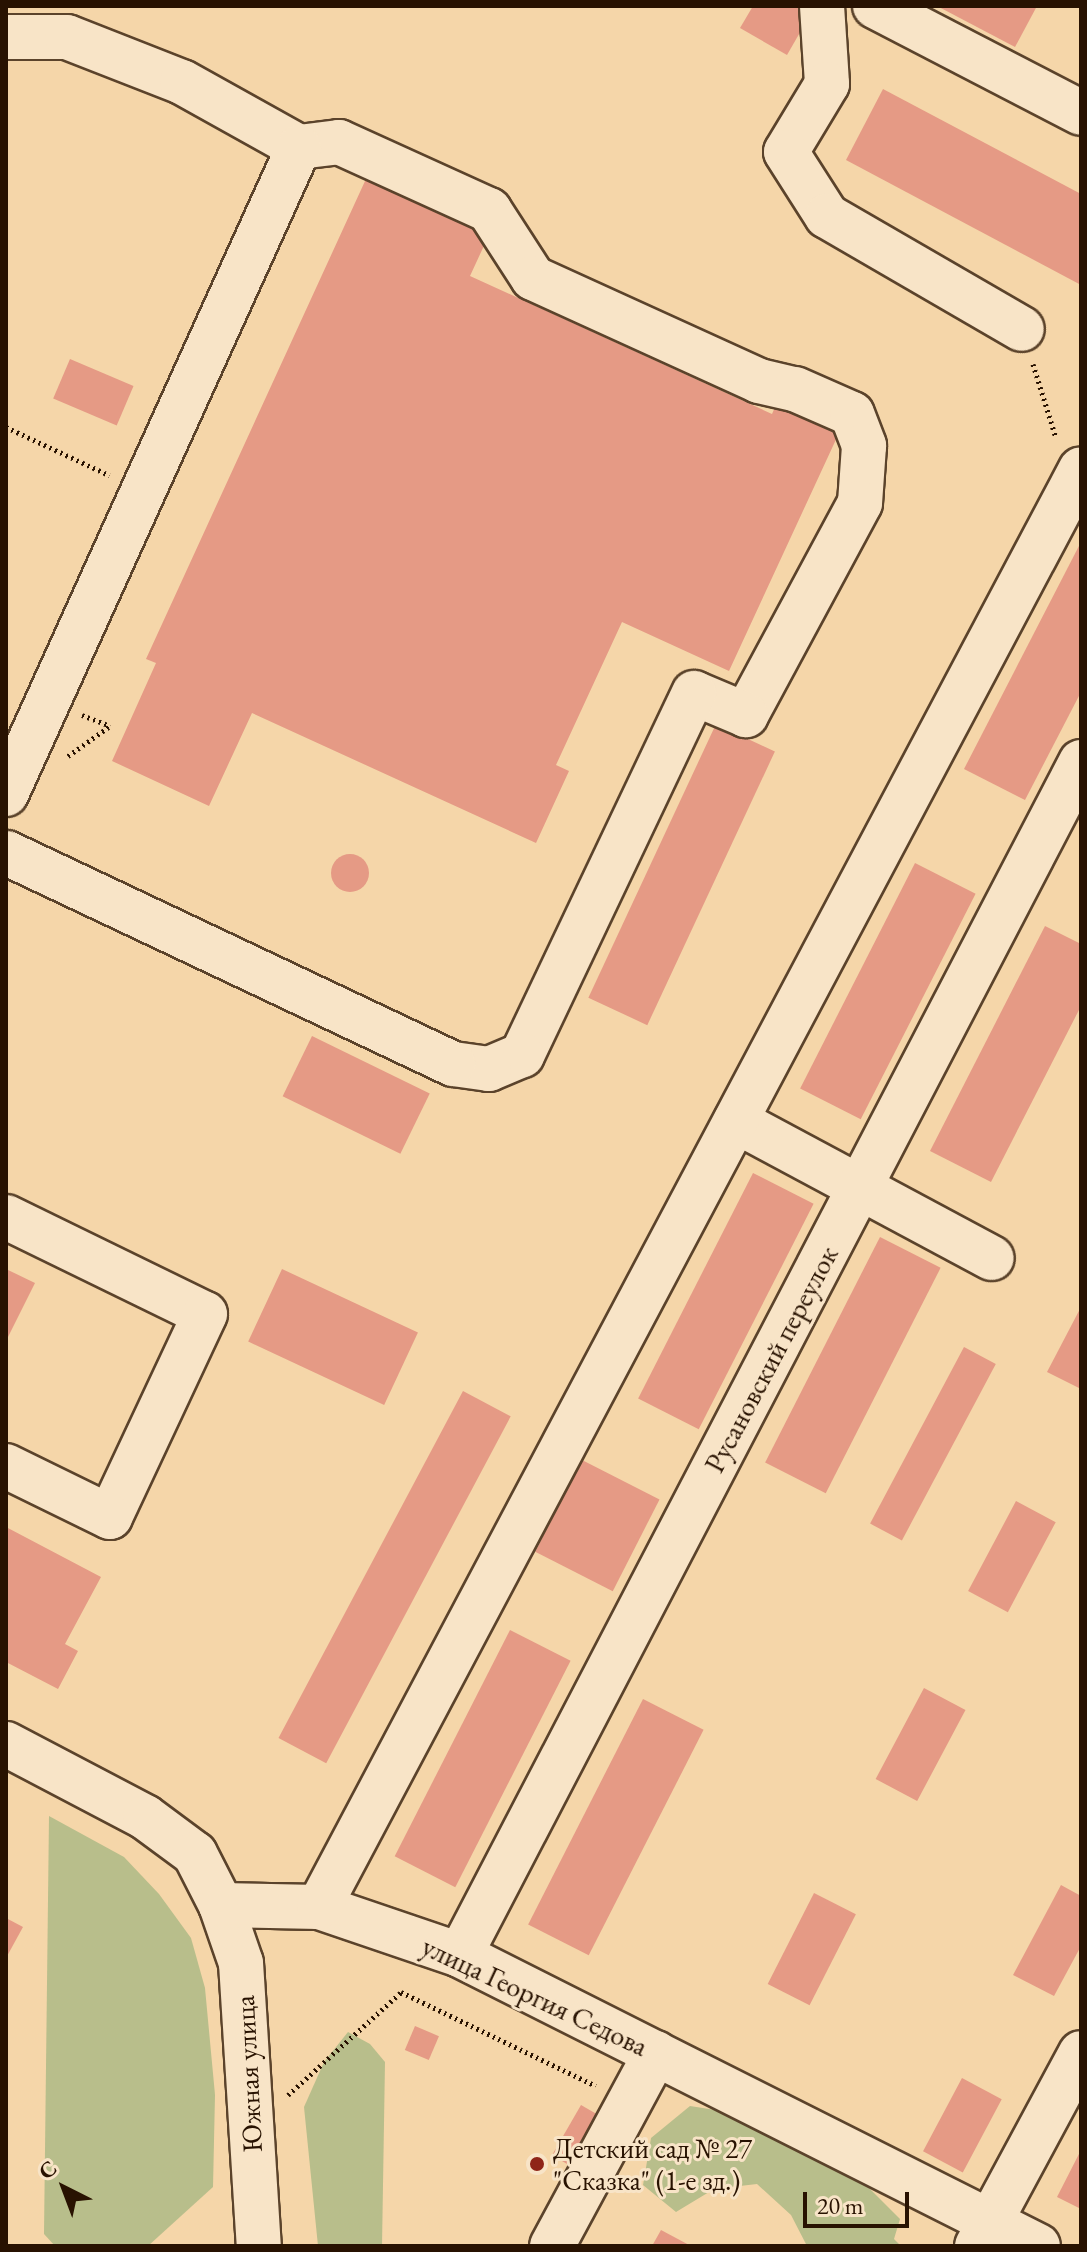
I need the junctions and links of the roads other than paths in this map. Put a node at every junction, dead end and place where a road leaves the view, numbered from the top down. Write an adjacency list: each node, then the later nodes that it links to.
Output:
1 (822, 6): 6 (street)
2 (875, 6): 4 (street)
3 (6, 37): 5 (street)
4 (1081, 113)
5 (299, 147): 9 (street); 10 (street)
6 (1022, 329)
7 (1078, 482): 11 (street)
8 (1081, 762): 12 (street, Русановский переулок)
9 (6, 794)
10 (6, 853)
11 (736, 1121): 12 (street); 18 (street)
12 (859, 1189): 14 (street); 19 (street, Русановский переулок)
13 (6, 1217): 15 (street)
14 (992, 1258)
15 (6, 1466)
16 (6, 1744): 17 (street)
17 (221, 1905): 18 (street, улица Георгия Седова); 23 (street, Южная улица)
18 (319, 1907): 19 (street, улица Георгия Седова)
19 (460, 1955): 20 (street, улица Георгия Седова)
20 (656, 2053): 22 (street, улица Георгия Седова); 24 (street)
21 (1081, 2053): 22 (street)
22 (984, 2234): 25 (street, улица Георгия Седова)
23 (259, 2246)
24 (552, 2246)
25 (1038, 2246)

